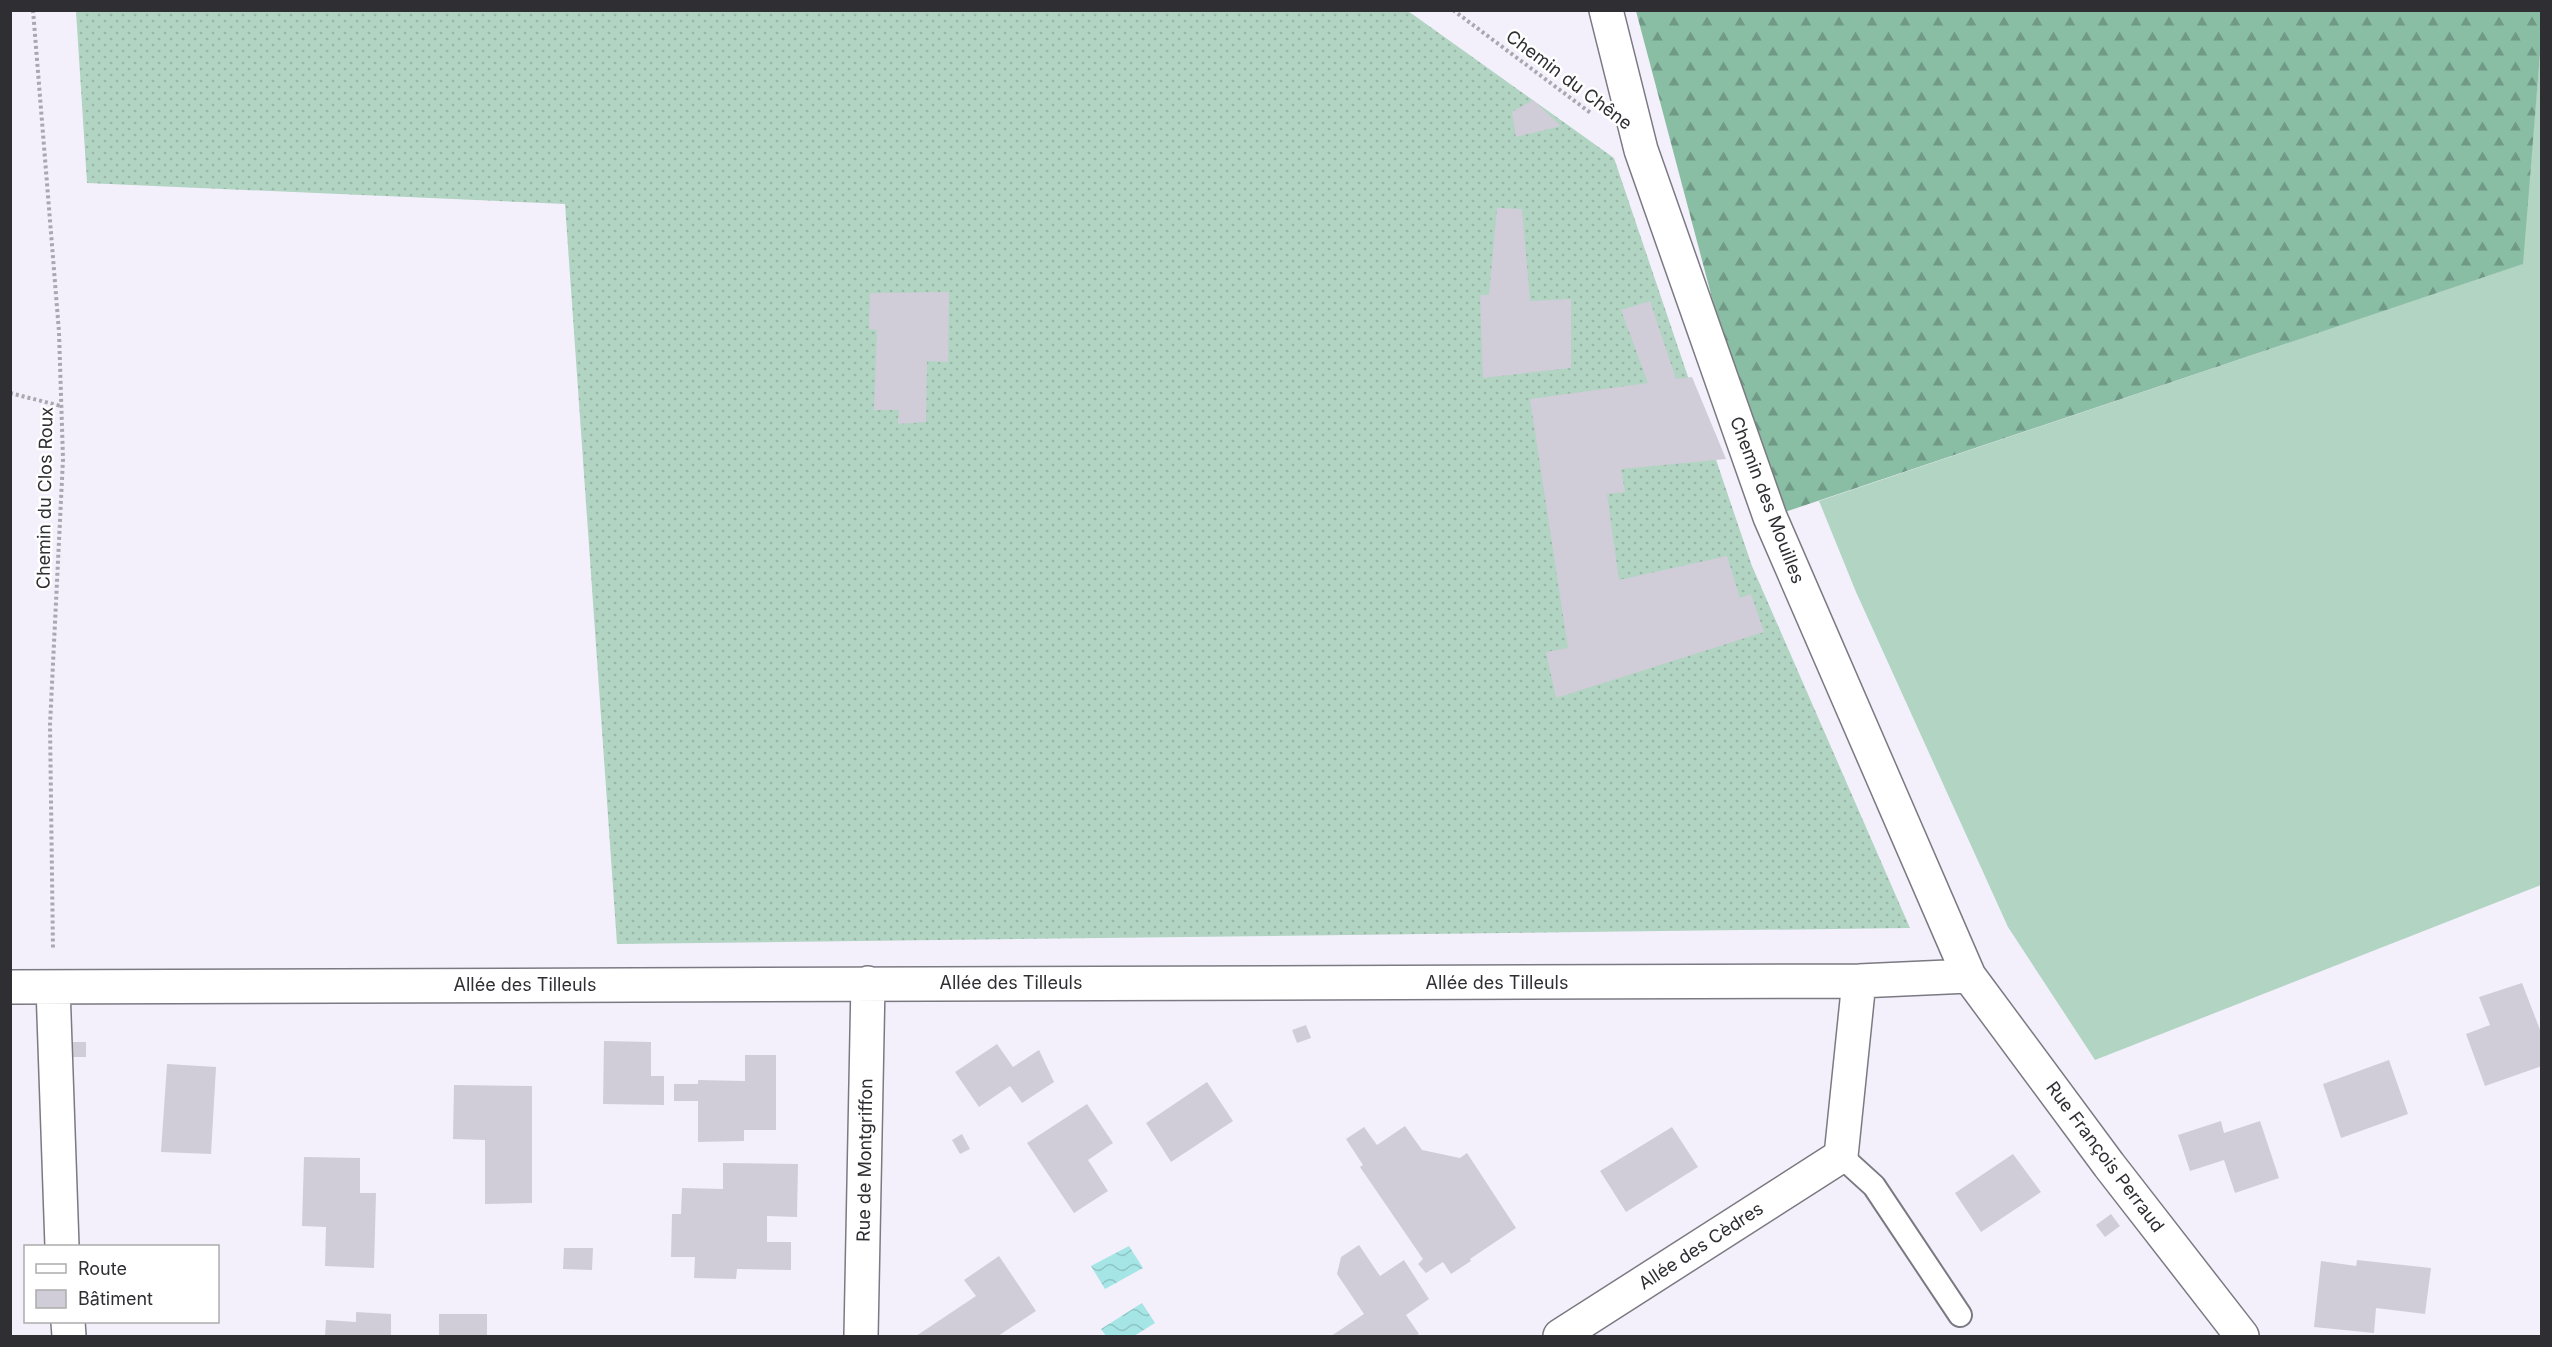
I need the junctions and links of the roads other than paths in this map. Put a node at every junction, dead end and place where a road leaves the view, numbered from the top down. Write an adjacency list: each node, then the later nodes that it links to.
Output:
1 (1606, 10): 2 (street, Chemin des Mouilles)
2 (1969, 976): 3 (street, Allée des Tilleuls); 12 (street, Rue François Perraud)
3 (1859, 981): 4 (street, Allée des Tilleuls); 7 (street)
4 (868, 983): 6 (street, Allée des Tilleuls); 10 (street, Rue de Montgriffon)
5 (10, 987): 6 (street, Allée des Tilleuls)
6 (52, 987): 8 (street)
7 (1841, 1156): 9 (lane); 11 (street, Allée des Cèdres)
8 (62, 1245)
9 (1960, 1315)
10 (861, 1336)
11 (1560, 1336)
12 (2242, 1336)

